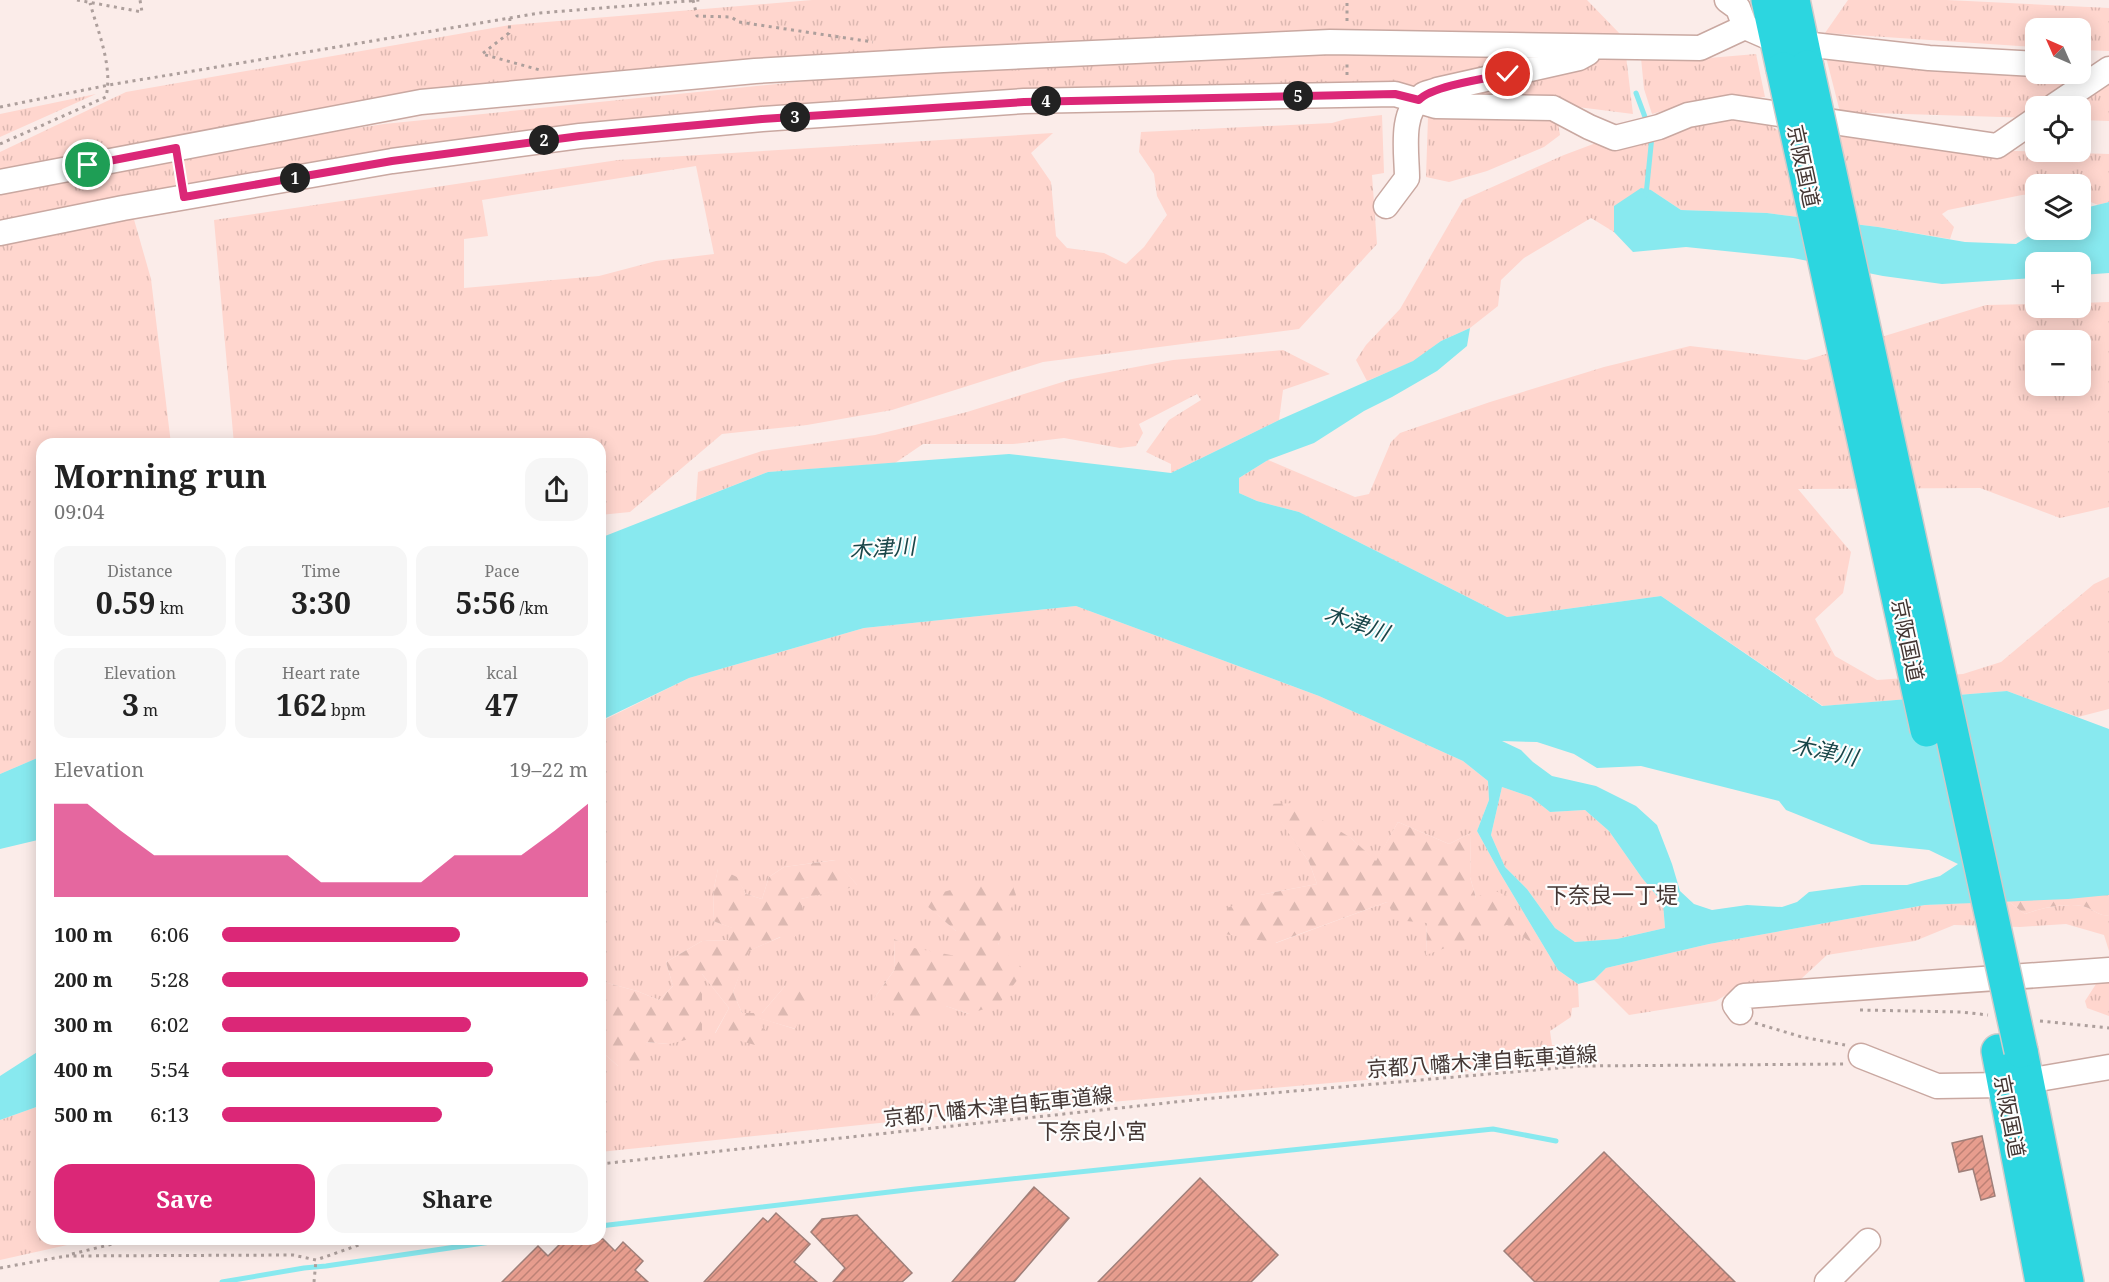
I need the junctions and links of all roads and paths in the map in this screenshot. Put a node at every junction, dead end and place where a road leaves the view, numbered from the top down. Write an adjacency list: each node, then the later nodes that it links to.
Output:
1 (78, 0): 8 (path)
2 (140, 0): 8 (path)
3 (693, 0): 4 (path); 9 (path); 11 (path)
4 (700, 0)
5 (1727, 0): 10 (street)
6 (1768, 0): 13 (highway, 京阪国道)
7 (1793, 0): 13 (highway, 京阪国道)
8 (90, 3): 17 (path)
9 (510, 18): 17 (path); 18 (path)
10 (1745, 27): 12 (street); 13 (street)
11 (878, 43)
12 (1600, 46): 18 (street); 20 (street)
13 (1792, 55): 14 (street); 34 (highway, 京阪国道, bridge)
14 (2025, 63)
15 (2091, 66): 16 (street)
16 (2109, 67): 19 (street)
17 (109, 85): 21 (path); 23 (path)
18 (572, 87): 24 (street)
19 (2068, 96)
20 (1419, 100): 22 (street); 25 (street); 26 (street)
21 (0, 107)
22 (2025, 127)
23 (0, 144)
24 (0, 182)
25 (1386, 206)
26 (0, 232)
27 (2109, 970): 29 (street)
28 (1854, 1009): 30 (path)
29 (1740, 1012): 33 (path)
30 (1995, 1016)
31 (2030, 1020): 32 (path)
32 (2109, 1028)
33 (1861, 1056): 34 (street); 36 (path, 京都八幡木津自転車道線)
34 (2013, 1067): 35 (street); 45 (highway, 京阪国道); 46 (highway, 京阪国道)
35 (2109, 1067)
36 (606, 1163)
37 (1868, 1241): 44 (street)
38 (109, 1245): 40 (path)
39 (359, 1245): 41 (path)
40 (66, 1256): 41 (path); 42 (path)
41 (316, 1260): 43 (path)
42 (0, 1268)
43 (314, 1282)
44 (1827, 1282)
45 (2042, 1282)
46 (2067, 1282)

